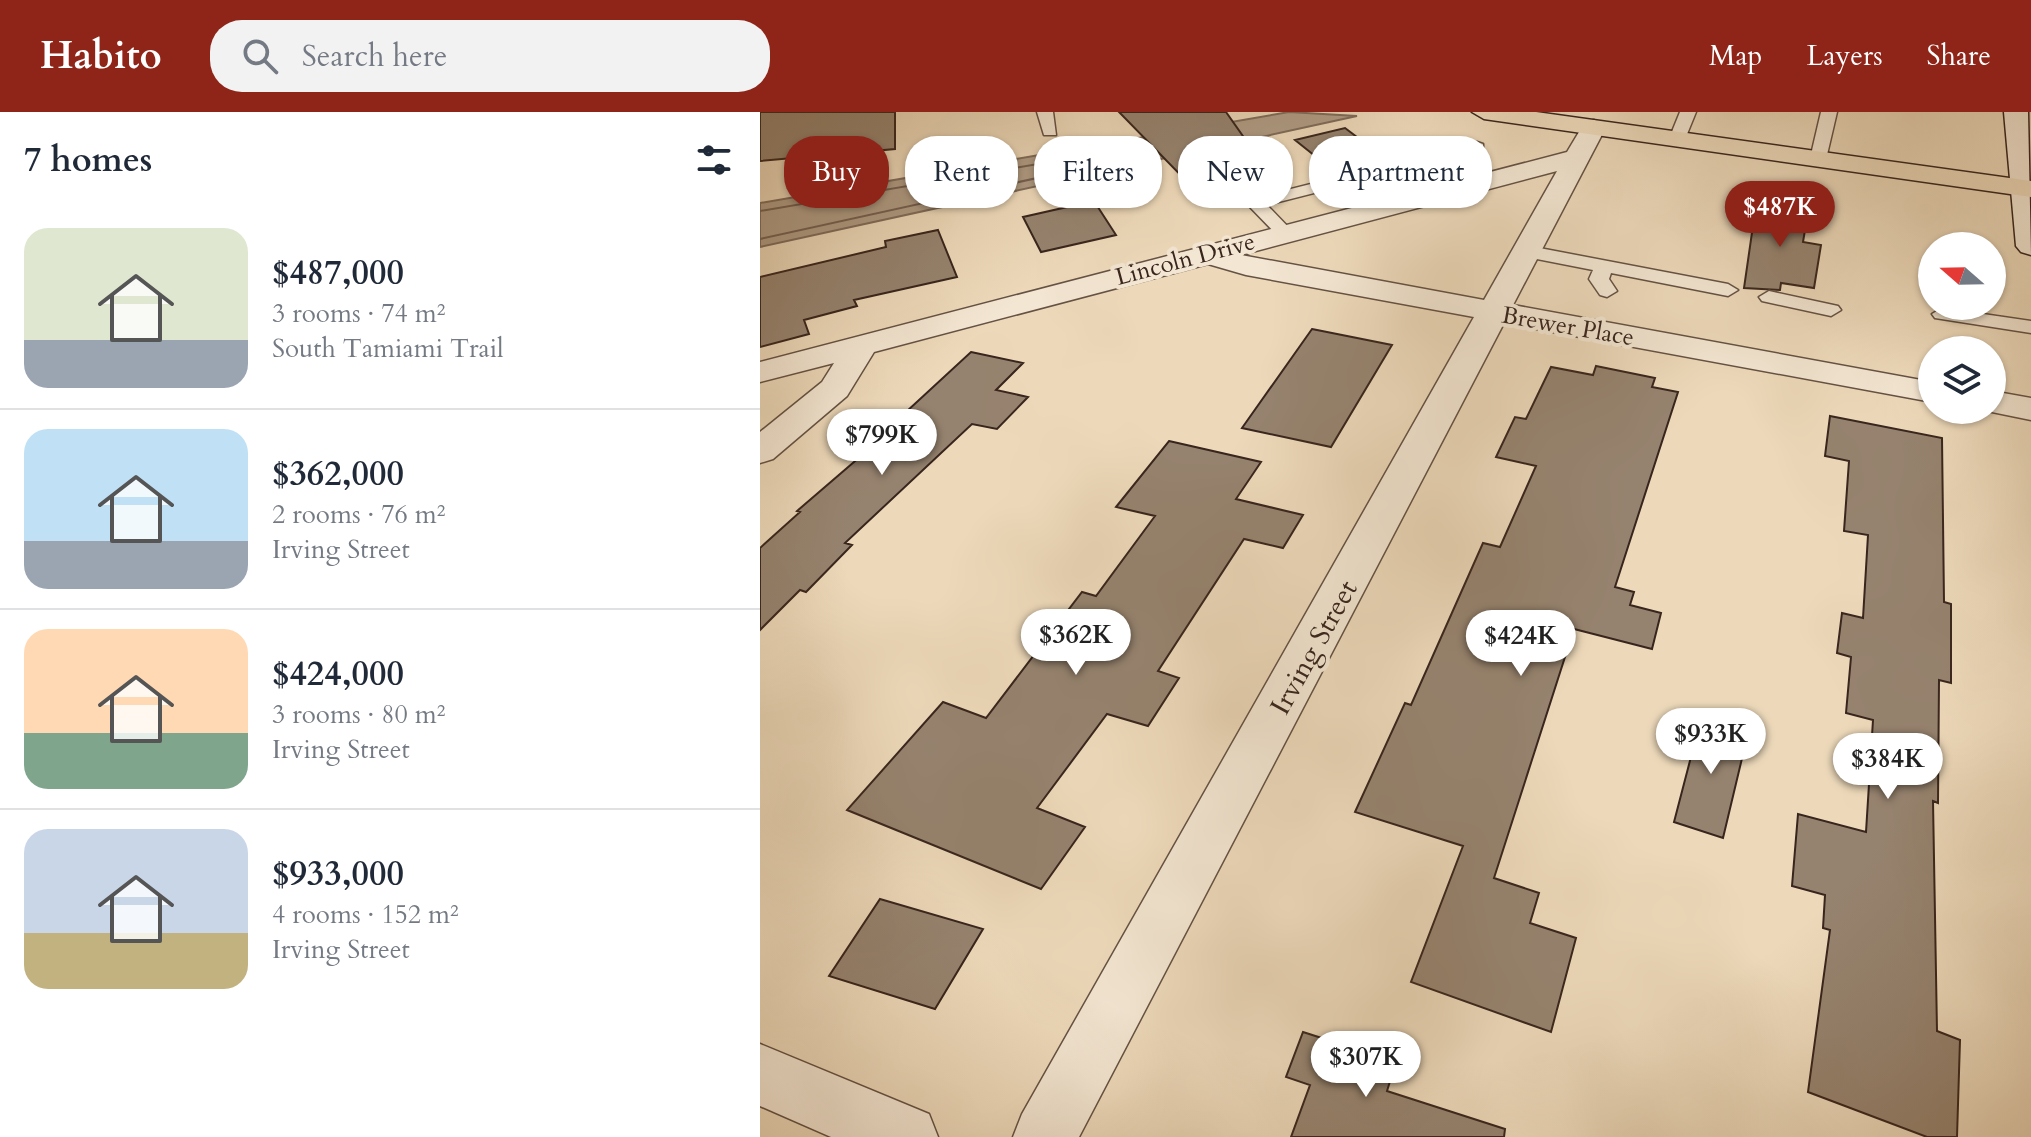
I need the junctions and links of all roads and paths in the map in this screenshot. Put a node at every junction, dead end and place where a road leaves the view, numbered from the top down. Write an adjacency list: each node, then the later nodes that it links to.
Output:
1 (1045, 112): 6 (lane)
2 (1484, 112): 8 (main road)
3 (1688, 112): 7 (lane)
4 (1829, 112): 9 (lane)
5 (2016, 112): 10 (street)
6 (1050, 132)
7 (1677, 139): 8 (main road); 9 (main road)
8 (1587, 142): 12 (street, Lincoln Drive); 14 (street, Irving Street)
9 (1818, 159): 10 (main road)
10 (2027, 188): 13 (street)
11 (1260, 208): 12 (lane)
12 (1285, 233): 15 (street, Lincoln Drive)
13 (2031, 246)
14 (1529, 252): 16 (lane); 21 (street, Irving Street)
15 (1206, 253): 21 (street, Brewer Place); 24 (street, Lincoln Drive)
16 (1604, 266): 17 (lane); 18 (lane)
17 (1728, 290)
18 (1607, 291)
19 (1769, 297): 20 (lane)
20 (1831, 310)
21 (1496, 313): 26 (street, Brewer Place); 32 (street, Irving Street)
22 (1983, 320): 23 (lane)
23 (2031, 327)
24 (862, 345): 25 (street, Lincoln Drive); 29 (street)
25 (760, 372)
26 (1918, 389)
27 (2006, 405): 28 (street)
28 (2031, 409)
29 (760, 451)
30 (760, 1075): 31 (street)
31 (906, 1137)
32 (1045, 1137)

